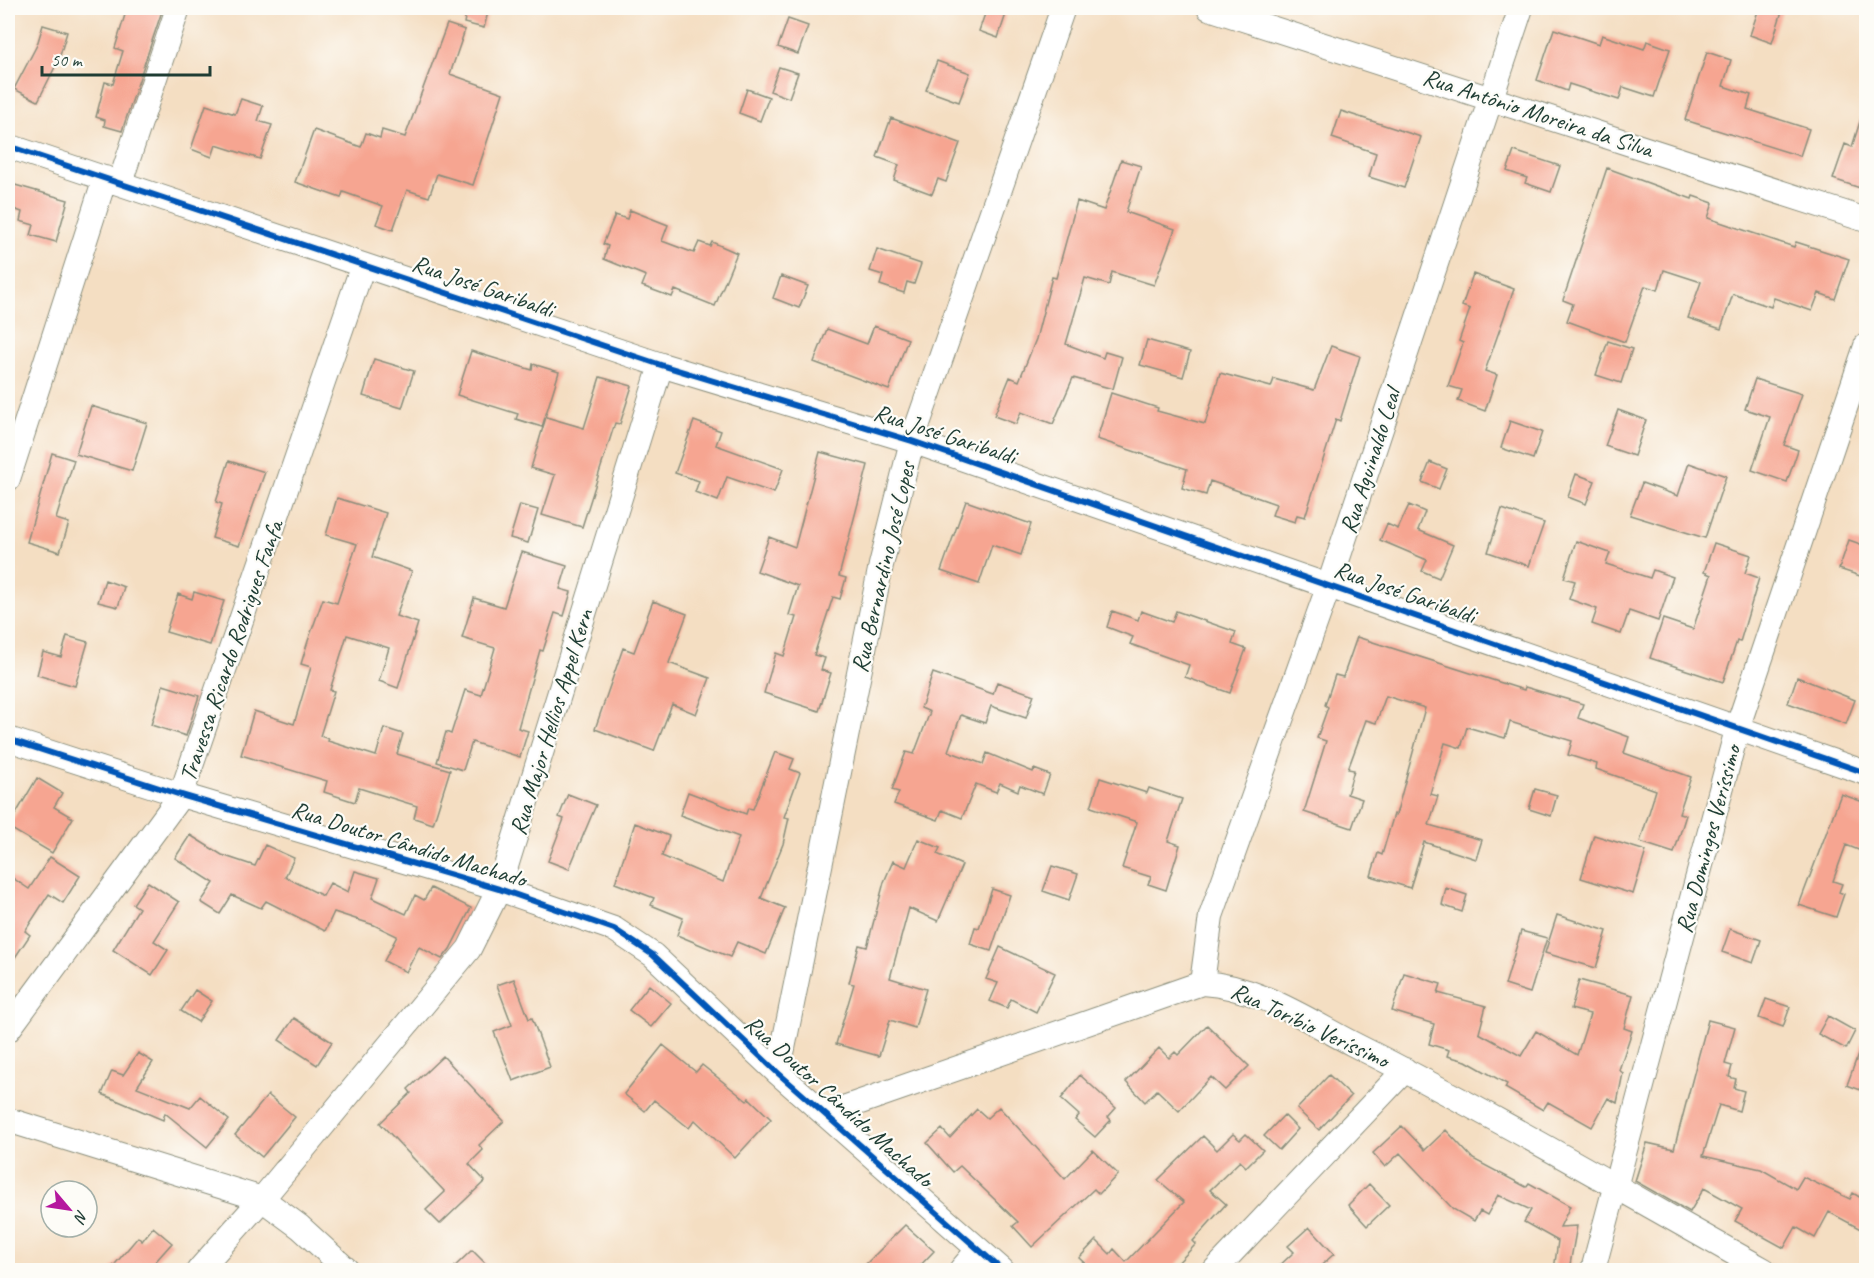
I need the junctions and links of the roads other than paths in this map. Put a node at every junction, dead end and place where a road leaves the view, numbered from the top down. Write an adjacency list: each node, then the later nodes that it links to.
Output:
1 (178, 8): 7 (street)
2 (1063, 8): 12 (street, Rua Bernardino José Lopes)
3 (1209, 8): 5 (street, Rua Antônio Moreira da Silva)
4 (1521, 8): 5 (street, Rua Aguinaldo Leal)
5 (1491, 97): 8 (street, Rua Antônio Moreira da Silva); 14 (street, Rua Aguinaldo Leal)
6 (8, 146): 7 (street, Rua José Garibaldi)
7 (112, 180): 9 (street, Rua José Garibaldi); 13 (street)
8 (1866, 220)
9 (363, 265): 11 (street, Rua José Garibaldi); 18 (street, Travessa Ricardo Rodrigues Fanfa)
10 (1866, 346): 15 (street, Rua Domingos Veríssimo)
11 (661, 365): 12 (street, Rua José Garibaldi); 19 (street, Rua Major Hellios Appel Kern)
12 (912, 441): 14 (street, Rua José Garibaldi); 23 (street, Rua Bernardino José Lopes)
13 (8, 479)
14 (1329, 585): 15 (street, Rua José Garibaldi); 20 (street, Rua Aguinaldo Leal)
15 (1738, 726): 17 (street, Rua José Garibaldi); 26 (street, Rua Domingos Veríssimo)
16 (8, 739): 18 (street, Rua Doutor Cândido Machado)
17 (1866, 772)
18 (181, 795): 19 (street, Rua Doutor Cândido Machado); 21 (street, Travessa Ricardo Rodrigues Fanfa)
19 (499, 889): 23 (street, Rua Doutor Cândido Machado); 27 (street, Rua Major Hellios Appel Kern)
20 (1202, 983): 22 (street, Rua Toríbio Veríssimo); 24 (street, Rua Toríbio Veríssimo)
21 (8, 1030)
22 (1405, 1070): 26 (street, Rua Toríbio Veríssimo); 33 (street)
23 (778, 1073): 24 (street, Rua Doutor Cândido Machado)
24 (826, 1114): 28 (street, Rua Doutor Cândido Machado)
25 (8, 1120): 27 (street)
26 (1616, 1187): 34 (street, Rua Domingos Veríssimo); 35 (street, Rua Toríbio Veríssimo)
27 (262, 1199): 29 (street, Rua Major Hellios Appel Kern); 30 (street)
28 (978, 1250): 31 (street); 32 (street, Rua Doutor Cândido Machado)
29 (199, 1270)
30 (347, 1270)
31 (961, 1270)
32 (1002, 1270)
33 (1215, 1270)
34 (1593, 1270)
35 (1764, 1270)

